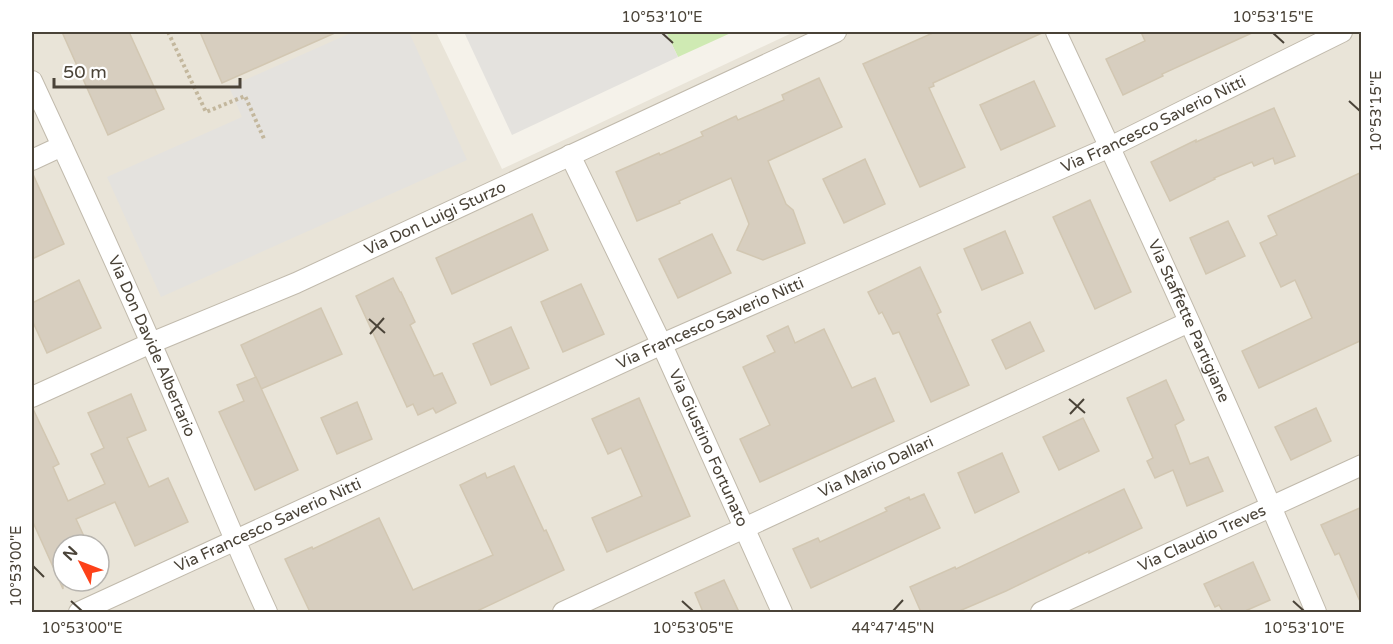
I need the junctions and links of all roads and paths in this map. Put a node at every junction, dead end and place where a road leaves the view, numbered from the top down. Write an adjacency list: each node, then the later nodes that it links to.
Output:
1 (168, 32): 6 (path)
2 (836, 32): 9 (street, Via Don Luigi Sturzo)
3 (1056, 32): 8 (street, Via Staffette Partigiane)
4 (1342, 32): 8 (street, Via Francesco Saverio Nitti)
5 (32, 81): 7 (street, Via Don Davide Albertario)
6 (265, 141)
7 (62, 146): 10 (street); 12 (street, Via Don Davide Albertario)
8 (1110, 147): 11 (street, Via Staffette Partigiane); 13 (street, Via Francesco Saverio Nitti)
9 (570, 155): 12 (street, Via Don Luigi Sturzo); 13 (street, Via Giustino Fortunato)
10 (32, 160)
11 (1189, 322): 16 (street, Via Staffette Partigiane); 17 (street, Via Mario Dallari)
12 (151, 343): 14 (street, Via Don Luigi Sturzo); 18 (street, Via Don Davide Albertario)
13 (662, 345): 17 (street, Via Giustino Fortunato); 18 (street, Via Francesco Saverio Nitti)
14 (32, 397)
15 (1362, 465): 16 (street, Via Claudio Treves)
16 (1272, 507): 23 (street, Via Claudio Treves); 24 (street, Via Staffette Partigiane)
17 (745, 527): 21 (street, Via Mario Dallari); 22 (street, Via Giustino Fortunato)
18 (235, 541): 19 (street, Via Francesco Saverio Nitti); 20 (street, Via Don Davide Albertario)
19 (79, 612)
20 (267, 612)
21 (563, 612)
22 (783, 612)
23 (1041, 612)
24 (1316, 612)

